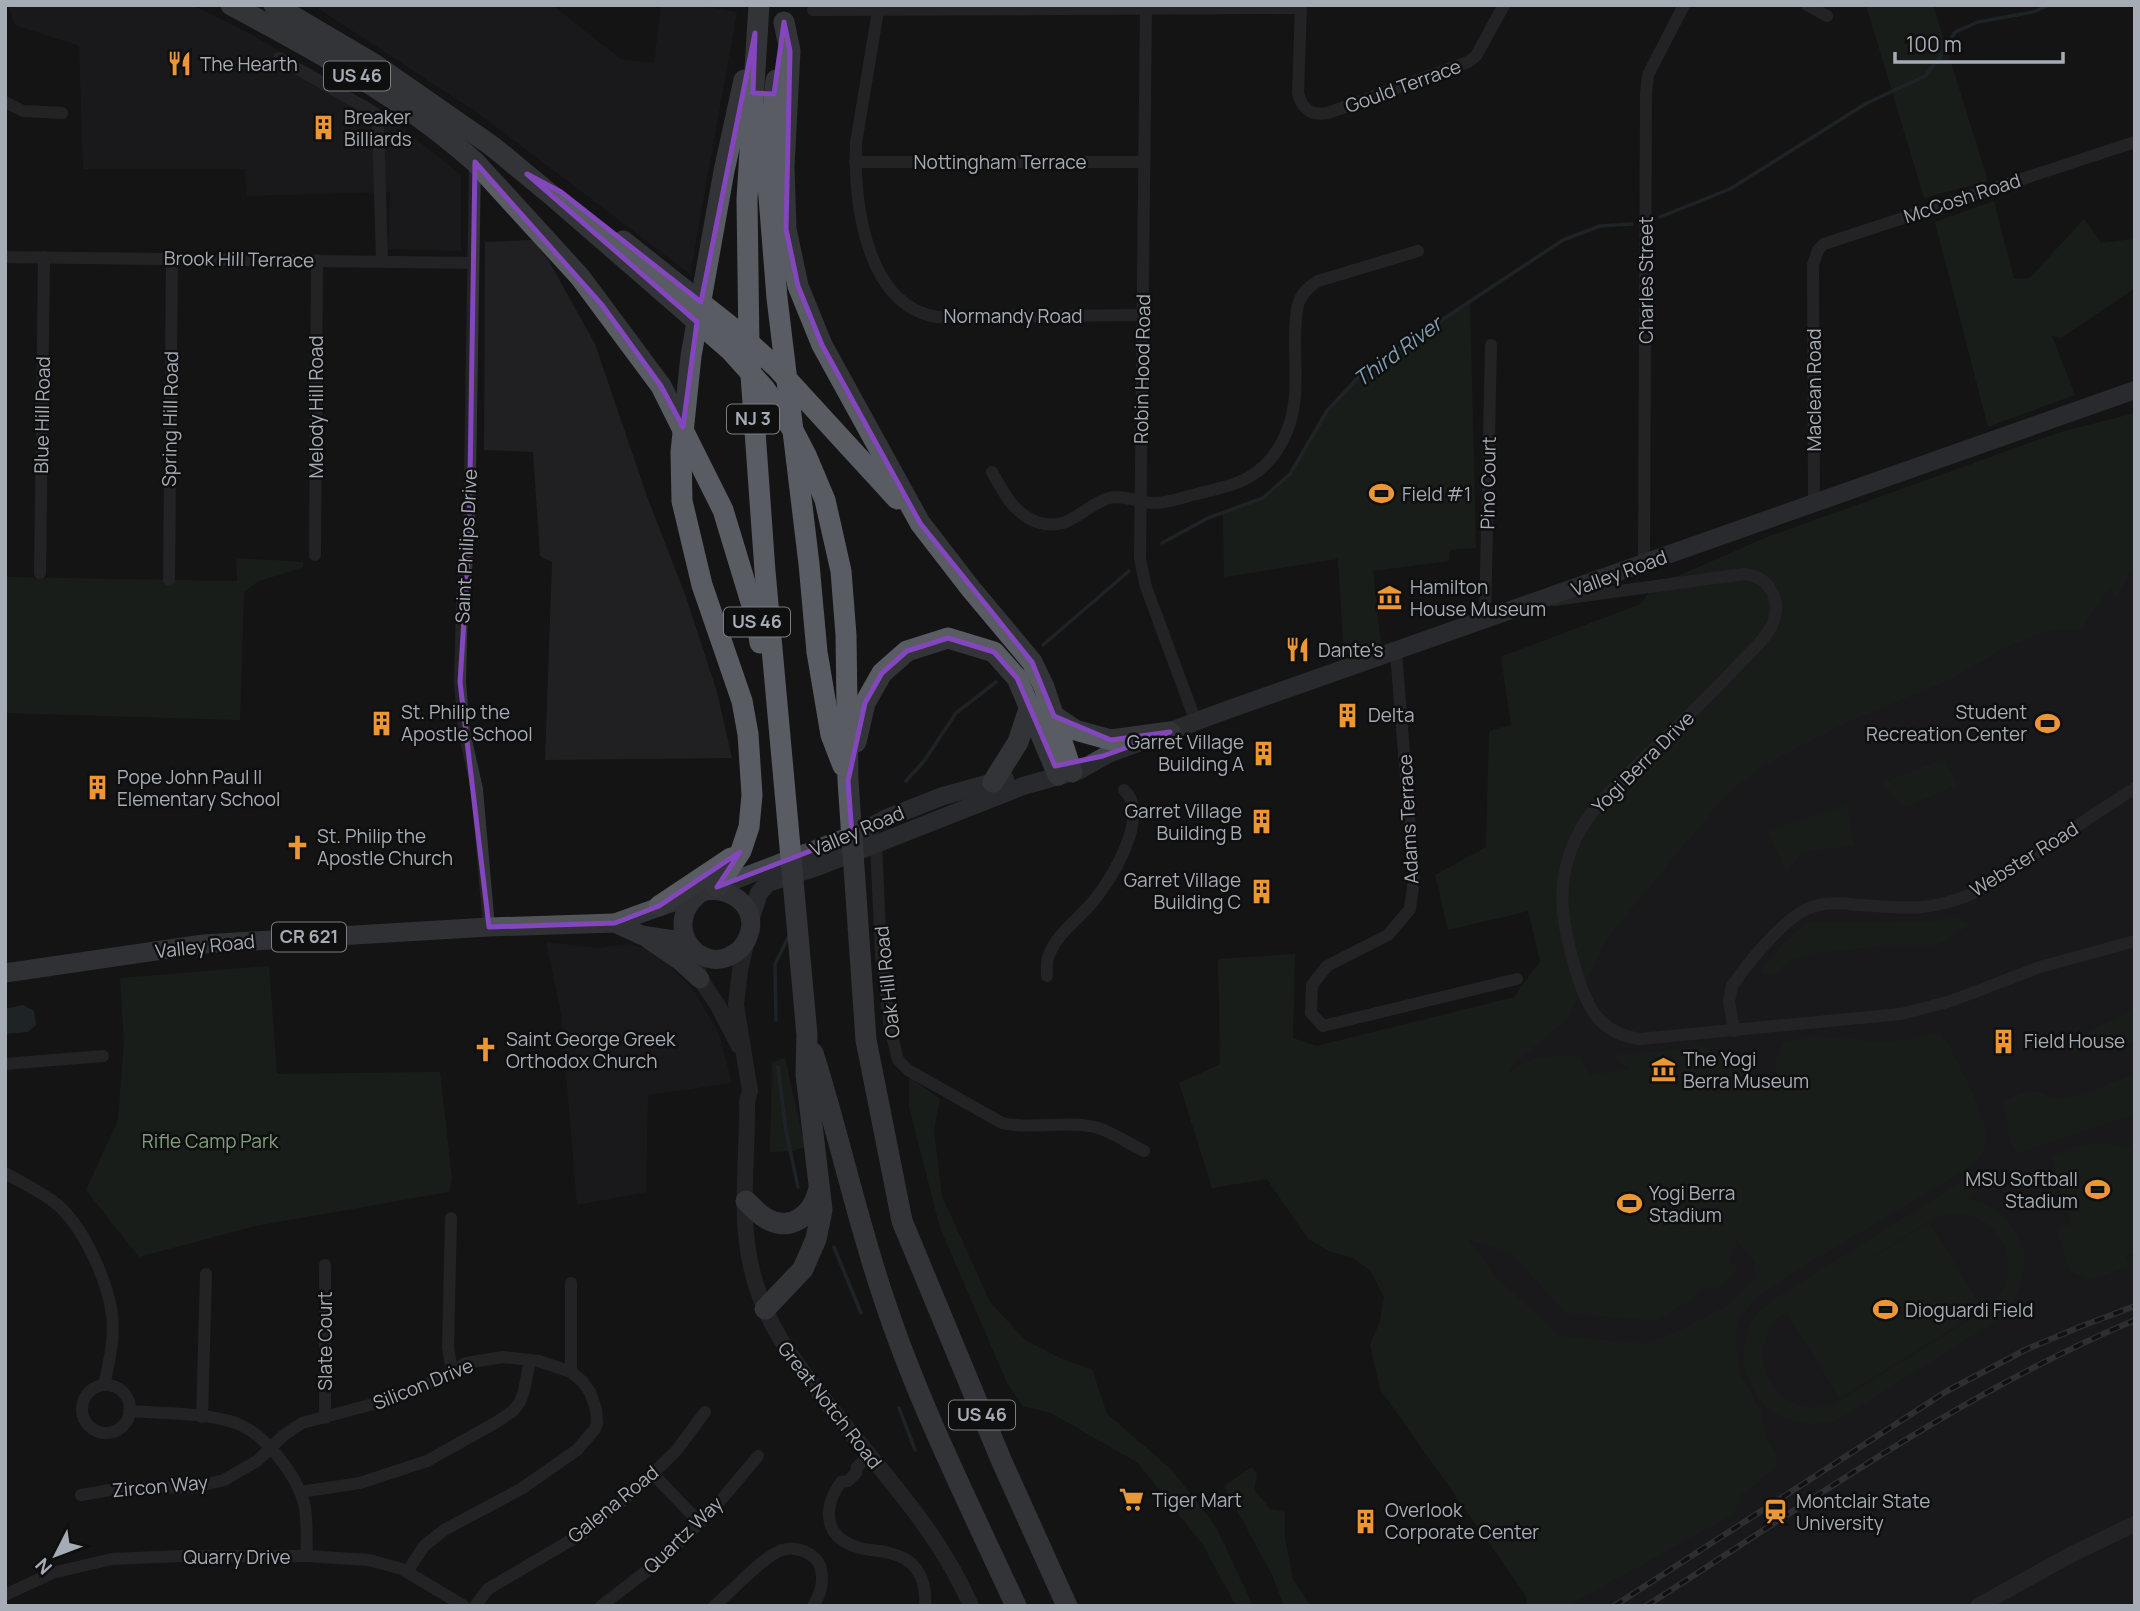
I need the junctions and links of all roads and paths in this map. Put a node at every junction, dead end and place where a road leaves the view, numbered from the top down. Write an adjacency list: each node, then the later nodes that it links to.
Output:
1 (230, 5): 19 (highway, US 46)
2 (274, 5): 11 (highway, US 46)
3 (759, 5): 14 (highway, NJ 3)
4 (1504, 5): 9 (street, Gould Terrace)
5 (1684, 5): 39 (street, Charles Street)
6 (1807, 5): 13 (street)
7 (879, 7): 8 (street); 10 (street); 20 (street, Normandy Road)
8 (1146, 7): 9 (street); 21 (street, Robin Hood Road)
9 (1301, 7)
10 (813, 10)
11 (305, 14): 29 (highway, US 46)
12 (785, 14): 37 (highway); 50 (highway, NJ 3)
13 (1827, 16)
14 (755, 33): 54 (highway, NJ 3); 56 (highway)
15 (279, 58): 27 (street)
16 (5, 102): 17 (street)
17 (62, 113)
18 (2135, 142): 30 (street, McCosh Road)
19 (475, 162): 28 (street, Saint Philips Drive); 54 (highway, US 46)
20 (855, 162): 21 (street, Nottingham Terrace); 31 (street, Normandy Road)
21 (1144, 162): 31 (street, Robin Hood Road)
22 (1418, 251): 35 (street)
23 (5, 257): 24 (street, Brook Hill Terrace)
24 (44, 257): 25 (street, Brook Hill Terrace); 40 (street, Blue Hill Road)
25 (172, 258): 26 (street, Brook Hill Terrace); 41 (street, Spring Hill Road)
26 (317, 260): 27 (street, Brook Hill Terrace); 38 (street, Melody Hill Road)
27 (382, 261): 28 (street, Brook Hill Terrace)
28 (473, 262): 61 (street, Saint Philips Drive)
29 (649, 271): 37 (highway); 50 (highway, US 46)
30 (1813, 276): 36 (street, Maclean Road)
31 (1143, 315): 35 (street, Robin Hood Road)
32 (1491, 345): 43 (street, Pino Court)
33 (2135, 390): 36 (main road, Valley Road / CR 621)
34 (992, 472): 35 (street)
35 (1140, 501): 47 (street, Robin Hood Road)
36 (1814, 503): 39 (main road, Valley Road / CR 621)
37 (920, 523): 46 (highway)
38 (315, 555)
39 (1644, 564): 42 (main road, Valley Road / CR 621)
40 (40, 573)
41 (169, 580)
42 (1535, 603): 43 (main road, Valley Road / CR 621); 70 (street, Yogi Berra Drive)
43 (1485, 620): 44 (main road, Valley Road / CR 621)
44 (1396, 652): 47 (main road, Valley Road / CR 621); 69 (street, Adams Terrace)
45 (1030, 706): 49 (highway); 50 (highway); 51 (highway)
46 (1054, 716): 48 (highway); 49 (highway)
47 (1196, 722): 48 (main road, Valley Road / CR 621)
48 (1170, 732): 49 (main road, Valley Road / CR 621)
49 (1063, 769): 51 (main road, Valley Road / CR 621); 55 (main road, Valley Road / CR 621)
50 (848, 782): 111 (highway, US 46)
51 (993, 782): 57 (main road, Valley Road / CR 621)
52 (2135, 788): 70 (street, Webster Road)
53 (1124, 790): 67 (street)
54 (785, 804): 71 (highway, US 46)
55 (876, 844): 59 (main road, Valley Road / CR 621); 75 (street, Oak Hill Road)
56 (741, 851): 57 (highway); 58 (highway)
57 (708, 890): 58 (main road, Valley Road / CR 621); 59 (main road); 65 (main road)
58 (659, 906): 60 (main road, Valley Road / CR 621)
59 (751, 917): 64 (main road)
60 (615, 923): 61 (main road, Valley Road / CR 621); 62 (main road, Valley Road / CR 621)
61 (489, 927): 66 (main road, Valley Road / CR 621)
62 (641, 935): 65 (main road, Valley Road / CR 621); 68 (main road)
63 (2135, 941): 70 (street, Yogi Berra Drive)
64 (746, 944): 65 (main road); 73 (street, Great Notch Road)
65 (690, 948): 68 (street, Great Notch Road)
66 (5, 973)
67 (1046, 976)
68 (700, 979): 73 (street, Great Notch Road)
69 (1517, 979)
70 (1734, 1031)
71 (807, 1035): 77 (highway); 110 (highway, US 46)
72 (103, 1056): 74 (street)
73 (745, 1057): 78 (street, Great Notch Road)
74 (5, 1064)
75 (1144, 1151)
76 (5, 1173): 87 (street)
77 (818, 1190): 78 (highway); 83 (highway)
78 (746, 1201): 83 (street, Great Notch Road)
79 (451, 1218): 85 (street)
80 (325, 1265): 91 (street, Slate Court)
81 (206, 1274): 90 (street)
82 (572, 1283): 86 (street)
83 (765, 1309): 94 (street, Great Notch Road)
84 (530, 1360): 85 (street, Silicon Drive); 86 (street, Silicon Drive); 96 (street)
85 (452, 1371): 91 (street, Silicon Drive)
86 (570, 1372): 101 (street)
87 (104, 1385): 88 (street); 88 (street)
88 (129, 1411): 90 (street)
89 (705, 1412): 95 (street, Galena Road)
90 (202, 1417): 92 (street)
91 (325, 1418): 92 (street, Silicon Drive)
92 (270, 1447): 96 (street); 97 (street, Zircon Way)
93 (758, 1456): 98 (street, Quartz Way)
94 (869, 1456): 108 (street); 109 (street, Great Notch Road)
95 (653, 1474): 98 (street); 104 (street, Galena Road)
96 (300, 1492): 100 (street)
97 (81, 1495)
98 (700, 1523): 105 (street, Quartz Way)
99 (2135, 1524): 112 (street)
100 (307, 1556): 101 (street, Quarry Drive); 102 (street, Quarry Drive)
101 (407, 1572): 103 (street, Quarry Drive)
102 (5, 1595)
103 (464, 1606)
104 (475, 1606)
105 (601, 1606)
106 (714, 1606): 107 (street)
107 (813, 1606)
108 (925, 1606)
109 (971, 1606)
110 (1016, 1606)
111 (1067, 1606)
112 (1978, 1606)

